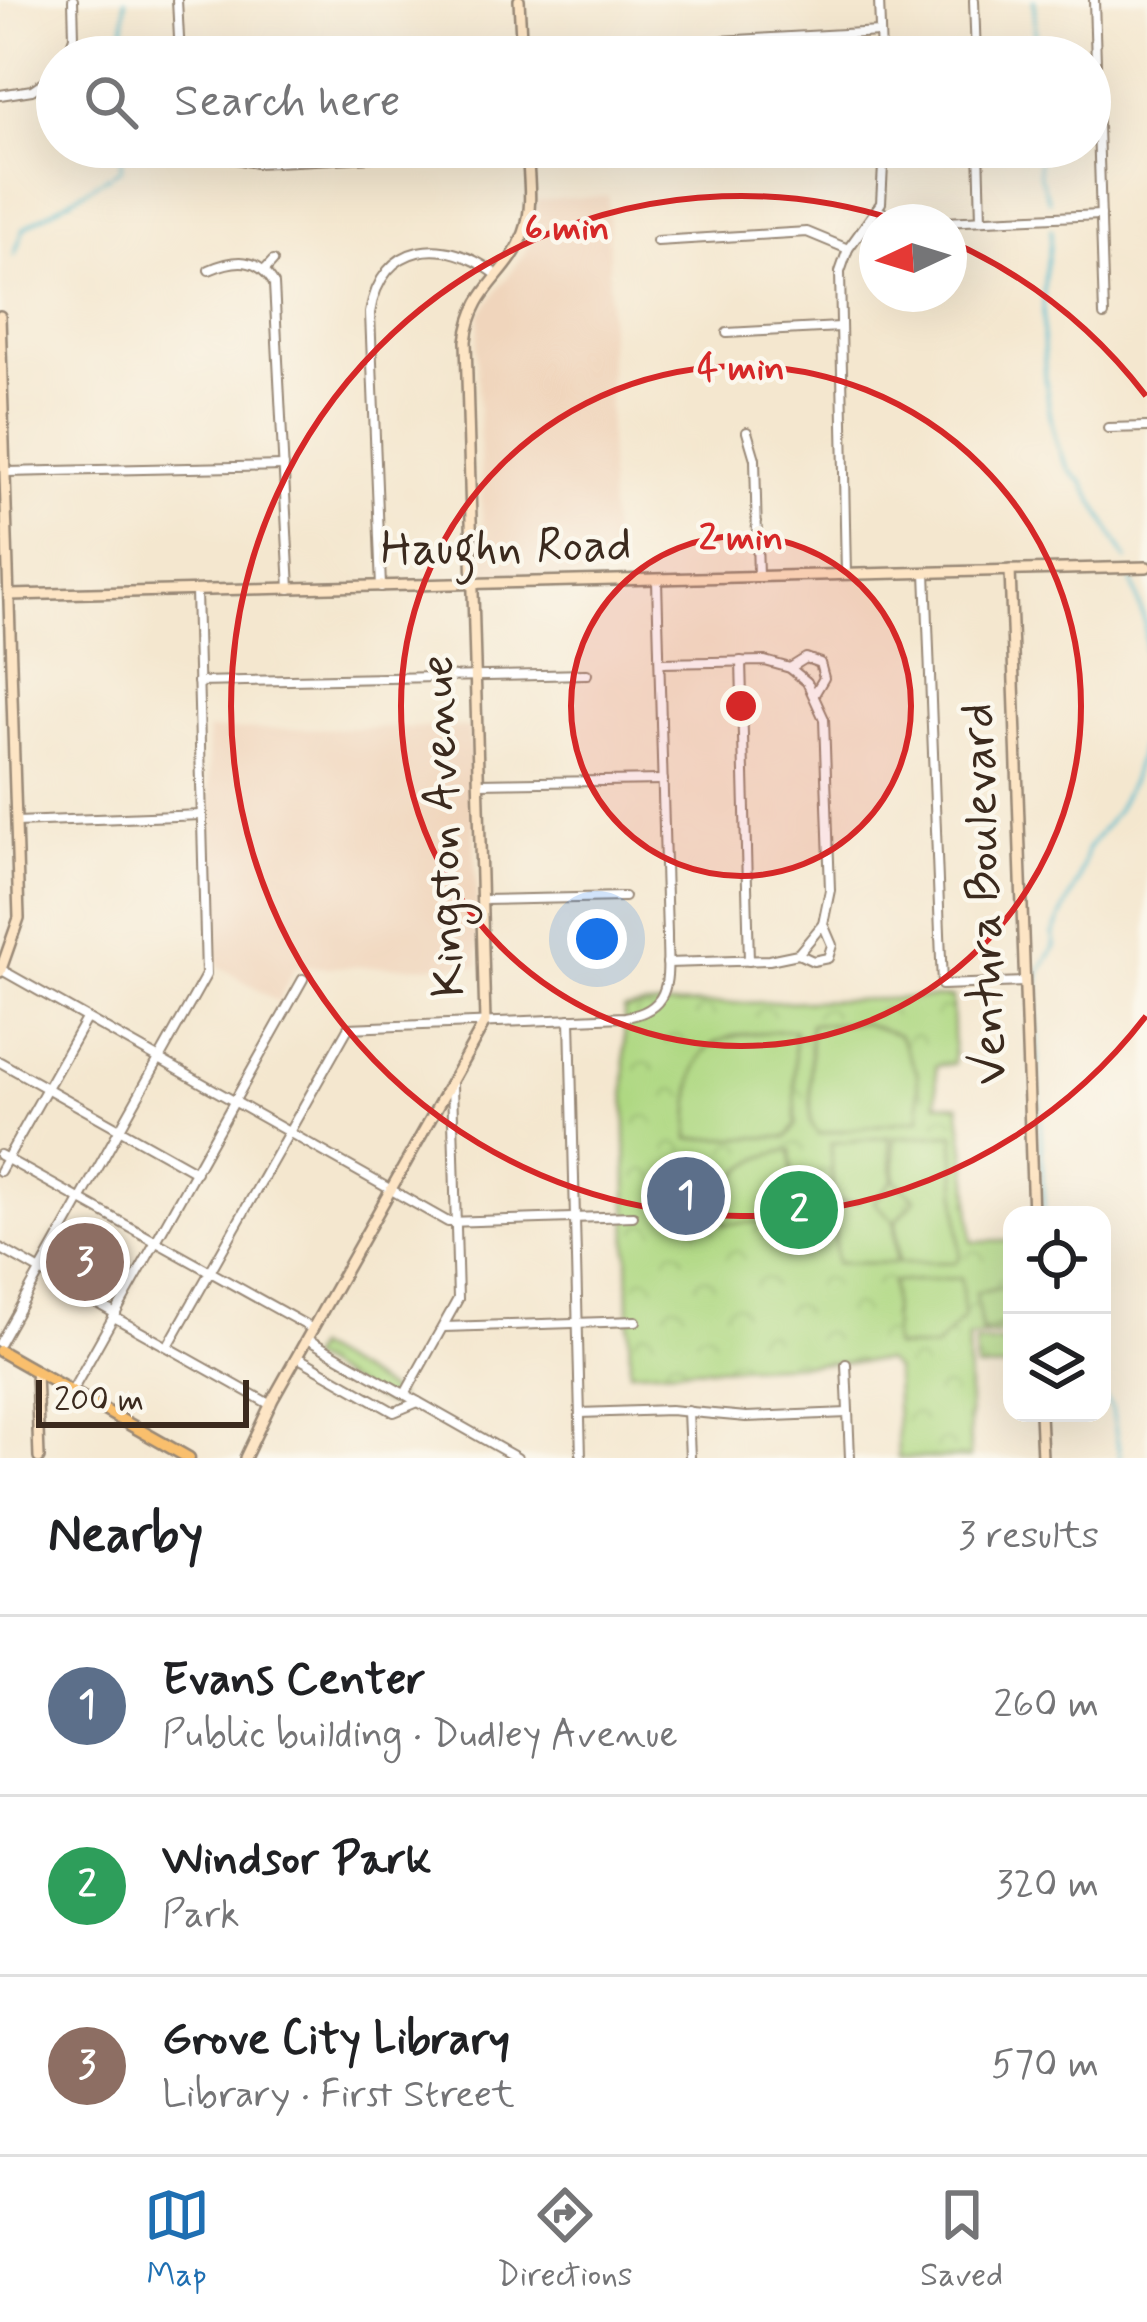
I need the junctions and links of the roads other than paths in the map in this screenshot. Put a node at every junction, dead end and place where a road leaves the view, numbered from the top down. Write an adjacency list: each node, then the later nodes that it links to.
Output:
1 (73, 0): 8 (street)
2 (177, 0): 9 (street)
3 (519, 0): 10 (street)
4 (879, 0): 7 (street)
5 (974, 0): 13 (street)
6 (1094, 0): 14 (street)
7 (880, 32): 11 (street); 12 (street)
8 (74, 36)
9 (179, 36)
10 (520, 36)
11 (818, 36)
12 (880, 36)
13 (975, 36)
14 (1095, 36)
15 (36, 87): 16 (street)
16 (0, 95)
17 (527, 168): 31 (street, Kingston Avenue)
18 (885, 168): 21 (street)
19 (980, 168): 23 (street)
20 (1099, 168): 22 (street)
21 (879, 204)
22 (1101, 215): 23 (street); 32 (street)
23 (981, 220): 24 (street)
24 (967, 221)
25 (859, 235): 27 (street)
26 (657, 241): 27 (street)
27 (848, 249): 34 (street)
28 (273, 260): 30 (street)
29 (208, 270): 30 (street)
30 (264, 271): 39 (street)
31 (496, 274): 47 (street, Kingston Avenue); 48 (street)
32 (1104, 315)
33 (0, 316): 40 (street)
34 (840, 327): 35 (street); 44 (street)
35 (727, 333)
36 (1147, 427): 37 (street)
37 (1108, 428)
38 (747, 432): 45 (street)
39 (284, 466): 40 (street); 49 (street)
40 (6, 472): 51 (street)
41 (1147, 567): 42 (street, Haughn Road)
42 (1010, 570): 43 (street, Haughn Road); 72 (street, Ventura Boulevard)
43 (926, 572): 44 (street, Haughn Road); 72 (street)
44 (846, 574): 45 (street, Haughn Road)
45 (758, 578): 46 (street, Haughn Road)
46 (657, 581): 47 (street, Haughn Road); 53 (street)
47 (473, 585): 48 (street, Haughn Road); 57 (street, Kingston Avenue)
48 (381, 587): 49 (street, Haughn Road)
49 (290, 589): 50 (street, Haughn Road)
50 (196, 591): 51 (street, Haughn Road); 58 (street)
51 (10, 595): 54 (street)
52 (741, 661): 53 (street); 55 (street); 68 (street)
53 (660, 663): 60 (street)
54 (6, 666): 63 (street)
55 (790, 668): 59 (street); 59 (street)
56 (587, 674): 57 (street)
57 (476, 676): 58 (street); 61 (street, Kingston Avenue)
58 (198, 682): 62 (street)
59 (815, 693): 66 (street)
60 (663, 780): 61 (street); 69 (street)
61 (479, 783): 65 (street, Kingston Avenue)
62 (202, 815): 63 (street); 76 (street)
63 (16, 822): 70 (street)
64 (624, 897): 65 (street)
65 (483, 900): 75 (street, Kingston Avenue)
66 (823, 924): 67 (street); 67 (street)
67 (798, 954): 68 (street)
68 (749, 961): 69 (street)
69 (667, 963): 74 (street)
70 (0, 970): 73 (street)
71 (303, 979): 80 (street)
72 (1025, 982): 88 (street, Ventura Boulevard)
73 (86, 1019): 76 (street); 79 (street)
74 (570, 1019): 75 (street); 90 (street)
75 (485, 1022): 78 (street, Kingston Avenue); 82 (street)
76 (161, 1060): 80 (street); 81 (street)
77 (0, 1062): 79 (street)
78 (452, 1083): 86 (street, Kingston Avenue); 91 (street)
79 (47, 1089): 81 (street); 83 (street)
80 (235, 1102): 82 (street); 85 (street)
81 (120, 1131): 85 (street); 87 (street)
82 (287, 1133): 86 (street); 95 (street)
83 (3, 1157): 84 (street); 87 (street)
84 (0, 1171)
85 (196, 1172): 92 (street)
86 (392, 1190): 91 (street); 100 (street, Kingston Avenue)
87 (81, 1201): 92 (street); 94 (street)
88 (1033, 1206)
89 (633, 1216): 90 (street)
90 (574, 1217): 91 (street); 98 (street)
91 (456, 1222): 99 (street)
92 (156, 1242): 95 (street); 96 (street)
93 (0, 1248): 94 (street)
94 (41, 1271): 96 (street); 102 (street)
95 (210, 1272): 100 (street); 101 (street)
96 (115, 1316): 101 (street); 106 (street)
97 (636, 1321): 98 (street)
98 (577, 1322): 99 (street); 111 (street)
99 (443, 1327): 107 (street)
100 (310, 1334): 103 (street, Kingston Avenue); 107 (street)
101 (168, 1346): 109 (street)
102 (0, 1347): 105 (main road)
103 (297, 1357): 108 (street); 109 (street, Kingston Avenue)
104 (847, 1364): 112 (street)
105 (36, 1371): 106 (main road); 114 (street)
106 (72, 1391): 115 (main road)
107 (405, 1394): 108 (street)
108 (418, 1402): 117 (street)
109 (271, 1405): 116 (street, Kingston Avenue)
110 (688, 1411): 111 (street); 112 (street); 119 (street)
111 (580, 1413): 118 (street)
112 (848, 1413): 120 (street)
113 (1040, 1422): 121 (street)
114 (39, 1458)
115 (189, 1458)
116 (245, 1458)
117 (517, 1458)
118 (581, 1458)
119 (690, 1458)
120 (850, 1458)
121 (1042, 1458)

